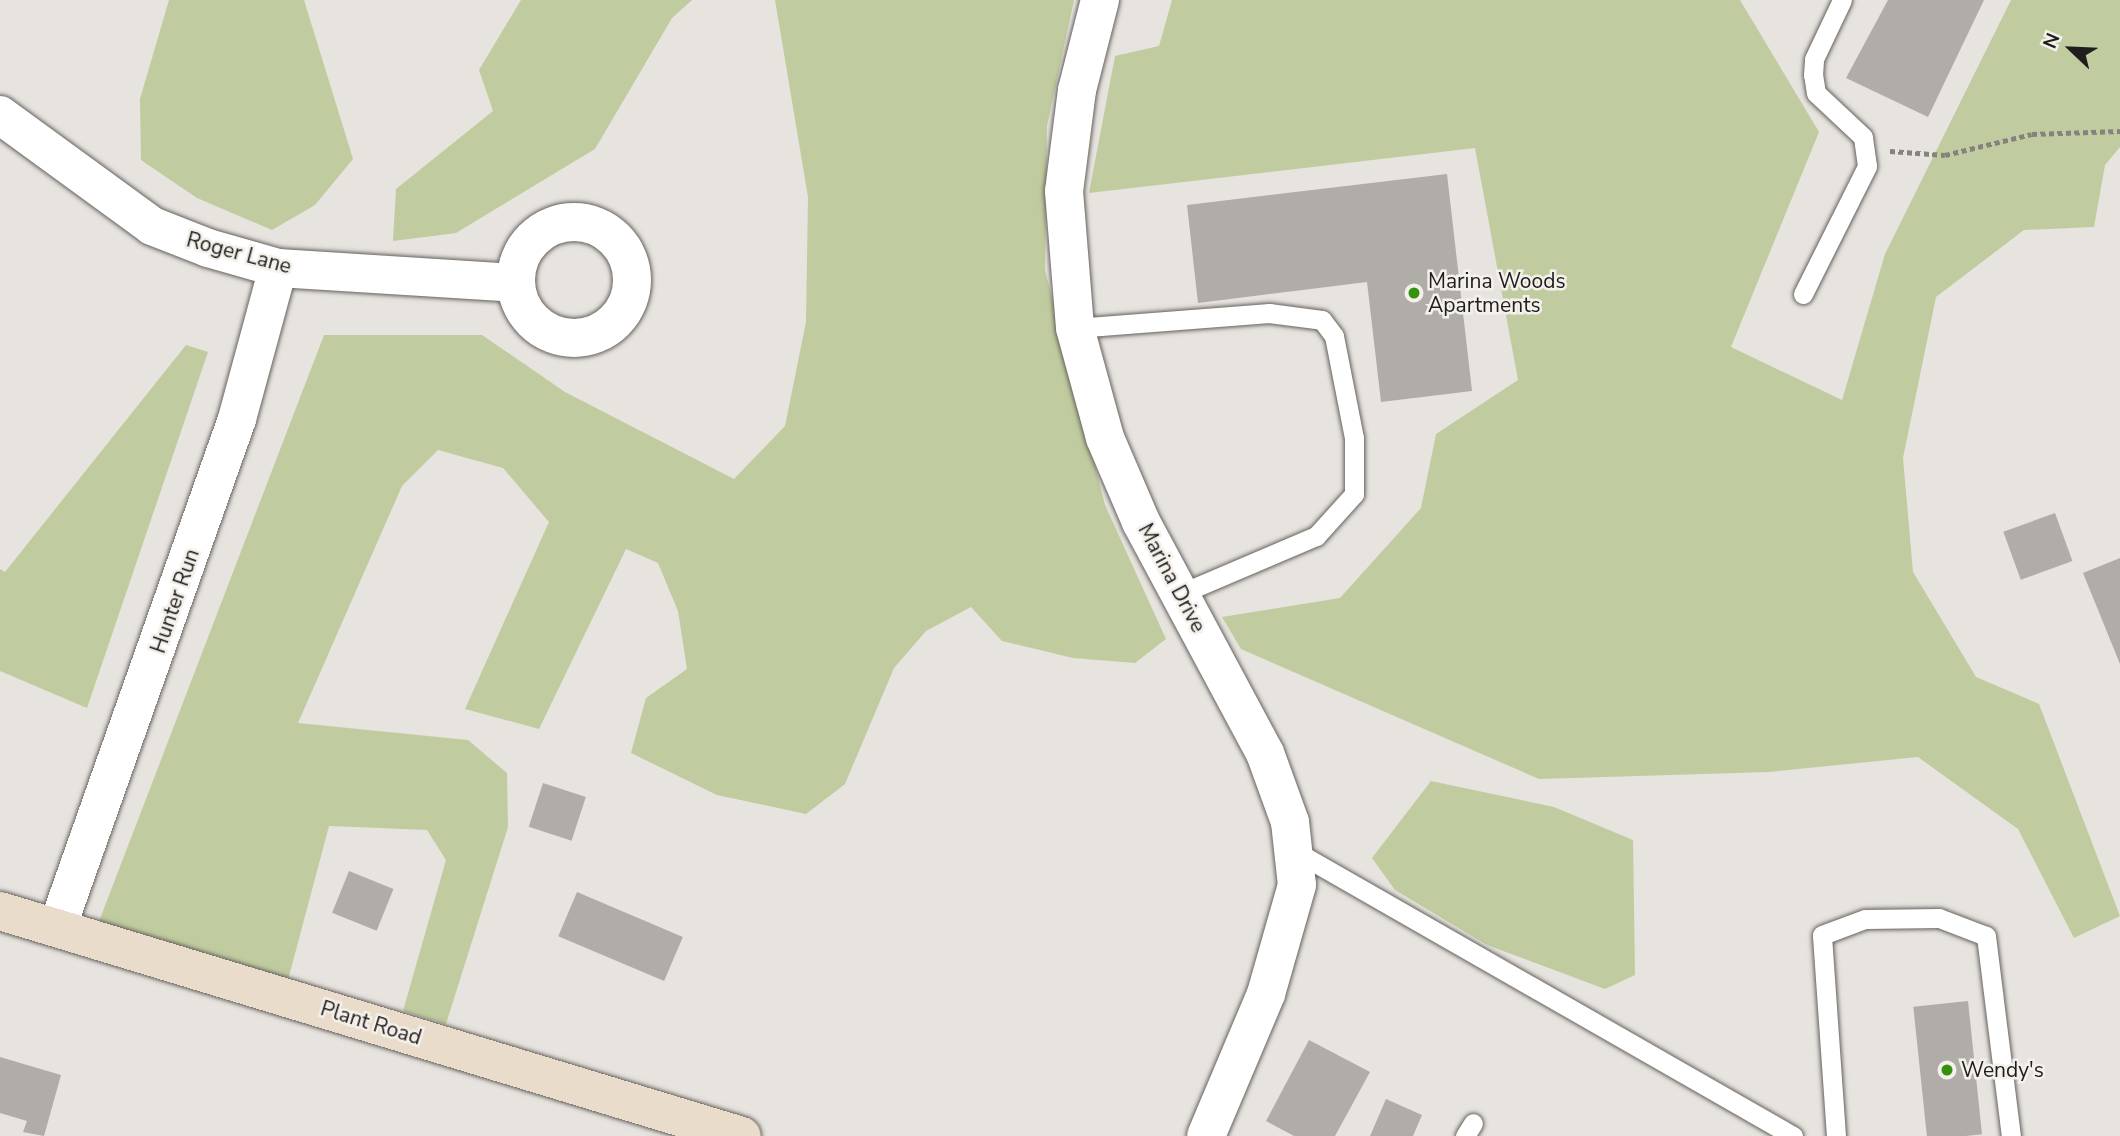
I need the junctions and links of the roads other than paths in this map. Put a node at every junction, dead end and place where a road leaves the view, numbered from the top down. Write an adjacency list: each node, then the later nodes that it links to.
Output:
1 (1100, 0): 7 (street, Marina Drive)
2 (1842, 0): 6 (lane)
3 (0, 115): 4 (street, Roger Lane)
4 (278, 268): 5 (street, Roger Lane); 11 (street, Hunter Run)
5 (515, 283)
6 (1803, 294)
7 (1075, 328): 8 (street, Marina Drive); 8 (lane)
8 (1180, 594): 9 (street, Marina Drive)
9 (1293, 850): 13 (street, Marina Drive); 14 (lane)
10 (0, 911): 11 (street, Plant Road)
11 (57, 928): 12 (street, Plant Road)
12 (742, 1136)
13 (1206, 1136)
14 (1793, 1136)
15 (1836, 1136): 16 (lane)
16 (2011, 1136)

